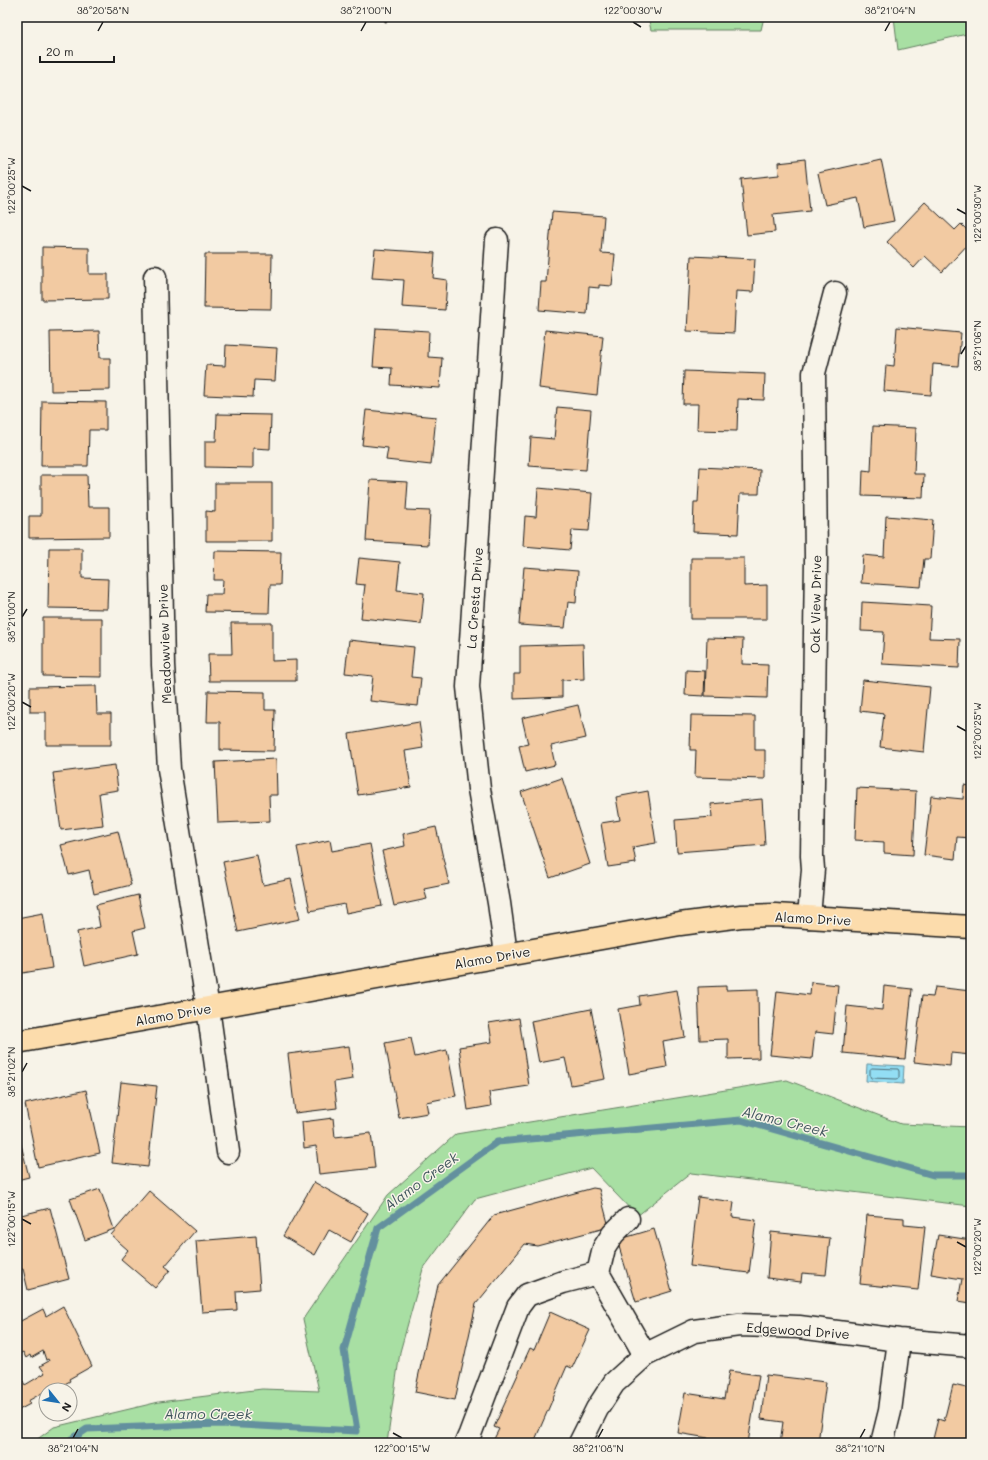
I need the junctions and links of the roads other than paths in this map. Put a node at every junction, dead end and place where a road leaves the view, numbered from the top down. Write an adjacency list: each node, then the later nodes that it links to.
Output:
1 (497, 240): 6 (street, La Cresta Drive)
2 (154, 277): 7 (street, Meadowview Drive)
3 (835, 294): 4 (street, Oak View Drive)
4 (809, 917): 5 (main road, Alamo Drive); 6 (main road, Alamo Drive)
5 (971, 927)
6 (506, 954): 7 (main road, Alamo Drive)
7 (208, 1008): 8 (main road, Alamo Drive); 9 (street, Meadowview Drive)
8 (17, 1042)
9 (228, 1152)
10 (628, 1219): 11 (street)
11 (598, 1273): 14 (street); 15 (street)
12 (898, 1340): 13 (street, Edgewood Drive); 14 (street, Edgewood Drive); 17 (street)
13 (971, 1346)
14 (645, 1355): 16 (street, Edgewood Drive)
15 (466, 1443)
16 (580, 1443)
17 (882, 1443)

